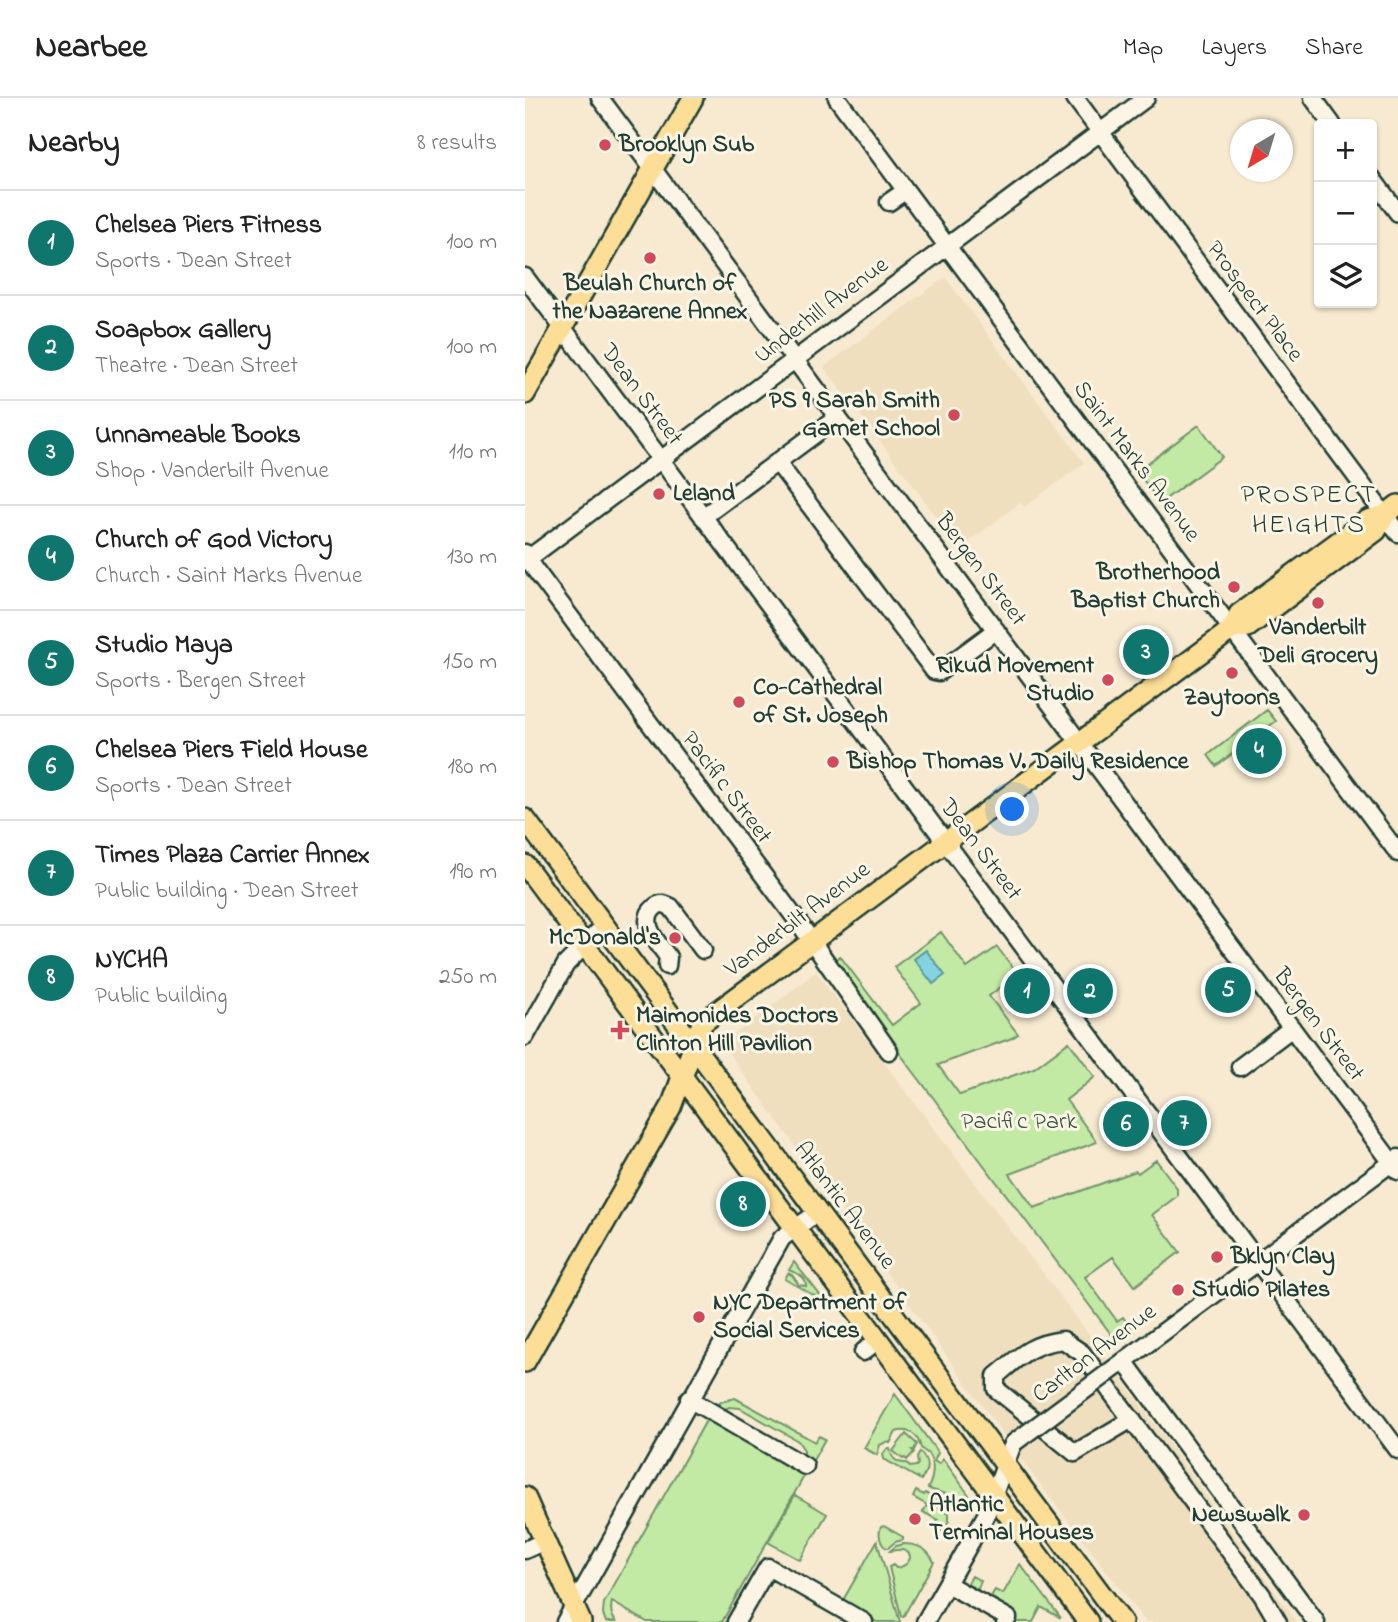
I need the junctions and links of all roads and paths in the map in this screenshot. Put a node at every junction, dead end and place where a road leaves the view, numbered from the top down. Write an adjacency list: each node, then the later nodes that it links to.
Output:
1 (600, 98): 9 (street, Bergen Street)
2 (693, 98): 9 (main road)
3 (837, 98): 11 (street, Saint Marks Avenue)
4 (1075, 98): 8 (street, Prospect Place)
5 (1146, 98): 8 (street, Underhill Avenue)
6 (1313, 98): 7 (street)
7 (1328, 119)
8 (1100, 132): 14 (street, Underhill Avenue); 22 (street, Prospect Place)
9 (653, 170): 16 (main road); 17 (street, Bergen Street)
10 (1375, 182): 13 (street)
11 (905, 191): 12 (street); 14 (street, Saint Marks Avenue)
12 (889, 202)
13 (1398, 213)
14 (947, 246): 17 (street, Underhill Avenue); 26 (street, Saint Marks Avenue)
15 (525, 277): 16 (street, Dean Street)
16 (562, 328): 18 (main road); 20 (street, Dean Street)
17 (795, 360): 19 (street, Bergen Street); 20 (street, Underhill Avenue)
18 (525, 394)
19 (838, 417): 21 (street); 27 (street, Bergen Street)
20 (661, 459): 23 (street, Dean Street); 25 (street, Underhill Avenue)
21 (777, 462): 23 (street); 27 (street)
22 (1391, 510): 24 (street, Prospect Place); 26 (main road, Vanderbilt Avenue)
23 (703, 517): 30 (street, Dean Street)
24 (1398, 533)
25 (526, 558): 34 (street, Pacific Street)
26 (1232, 629): 28 (main road, Vanderbilt Avenue); 31 (street, Saint Marks Avenue)
27 (996, 630): 28 (street, Bergen Street)
28 (1079, 742): 30 (main road, Vanderbilt Avenue); 38 (street, Bergen Street)
29 (525, 819): 33 (main road, Atlantic Avenue)
30 (945, 842): 34 (main road, Vanderbilt Avenue); 47 (street, Dean Street)
31 (1398, 853)
32 (525, 865): 35 (main road)
33 (604, 926): 35 (street); 40 (main road, Atlantic Avenue)
34 (811, 941): 40 (main road, Vanderbilt Avenue); 41 (street, Pacific Street)
35 (585, 945): 39 (street); 43 (main road)
36 (703, 950): 37 (street)
37 (667, 965)
38 (1292, 1028): 42 (street); 44 (street, Bergen Street)
39 (525, 1037)
40 (694, 1046): 43 (main road, Vanderbilt Avenue); 45 (main road, Atlantic Avenue)
41 (889, 1051)
42 (1240, 1067)
43 (683, 1076): 46 (main road); 49 (main road, Vanderbilt Avenue)
44 (1396, 1164): 47 (street, Carlton Avenue)
45 (818, 1212): 46 (street); 53 (main road, Atlantic Avenue)
46 (795, 1228): 50 (street); 55 (main road)
47 (1257, 1261): 48 (street, Carlton Avenue); 52 (street, Dean Street)
48 (1124, 1361): 53 (street, Carlton Avenue, bridge); 69 (street)
49 (525, 1362)
50 (689, 1399): 54 (street); 60 (street)
51 (1132, 1419): 51 (street); 68 (street)
52 (1398, 1450)
53 (1005, 1464): 55 (street, Carlton Avenue); 67 (main road, Atlantic Avenue)
54 (805, 1466)
55 (994, 1495): 59 (street, Carlton Avenue); 66 (main road)
56 (525, 1497): 57 (main road)
57 (545, 1541): 58 (street); 60 (main road)
58 (525, 1550)
59 (947, 1584): 64 (street, Carlton Avenue); 65 (street)
60 (578, 1613): 61 (street)
61 (565, 1622)
62 (736, 1622): 63 (street)
63 (865, 1622)
64 (925, 1622)
65 (1005, 1622)
66 (1088, 1622)
67 (1122, 1622)
68 (1278, 1622)
69 (1316, 1622)

